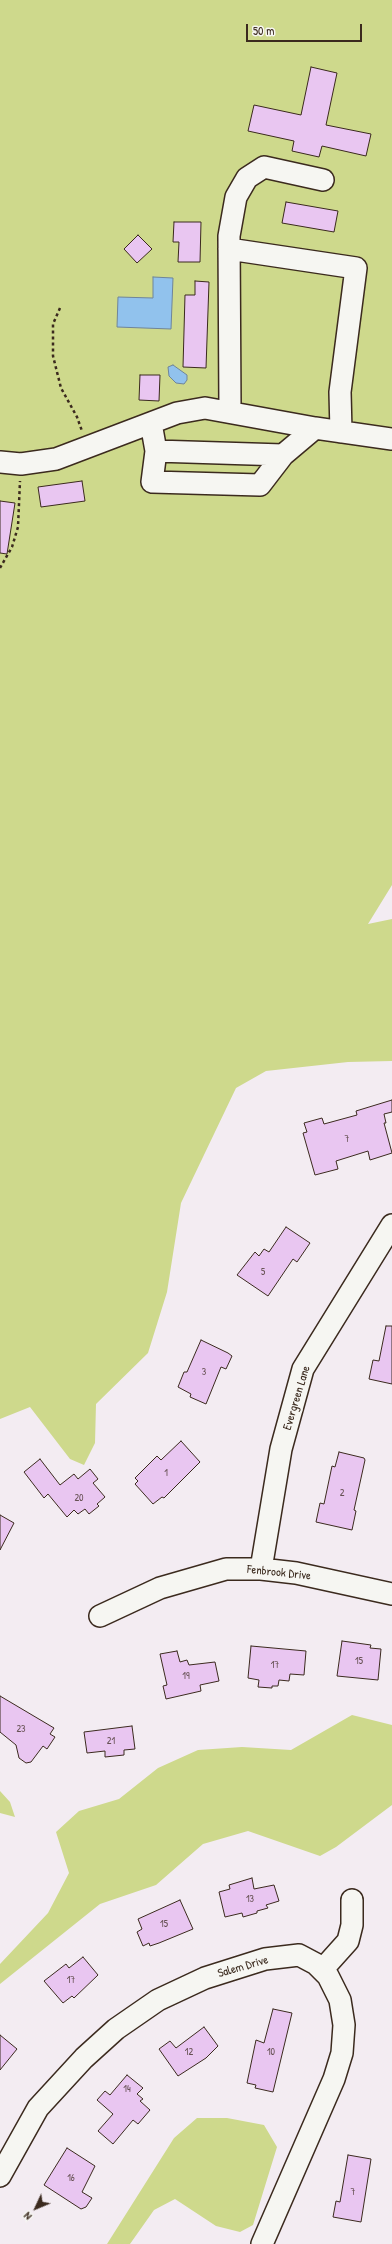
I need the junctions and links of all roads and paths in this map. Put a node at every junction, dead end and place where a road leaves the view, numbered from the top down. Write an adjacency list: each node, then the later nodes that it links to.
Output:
1 (323, 180): 2 (street)
2 (229, 249): 4 (street); 7 (street)
3 (60, 308): 9 (path)
4 (230, 411): 5 (street); 6 (street)
5 (151, 423): 9 (street); 10 (street)
6 (315, 428): 7 (street); 11 (street)
7 (341, 432): 8 (street)
8 (392, 439)
9 (89, 448): 13 (street)
10 (156, 451): 11 (street); 11 (street)
11 (283, 455)
12 (0, 462): 13 (street)
13 (21, 464): 14 (path)
14 (0, 568)
15 (392, 1225): 16 (street, Evergreen Lane)
16 (261, 1569): 17 (street, Fenbrook Drive); 18 (street, Fenbrook Drive)
17 (392, 1594)
18 (100, 1616)
19 (352, 1900): 20 (street)
20 (322, 1970): 21 (street, Salem Drive); 22 (street, Salem Drive)
21 (0, 2176)
22 (262, 2244)

